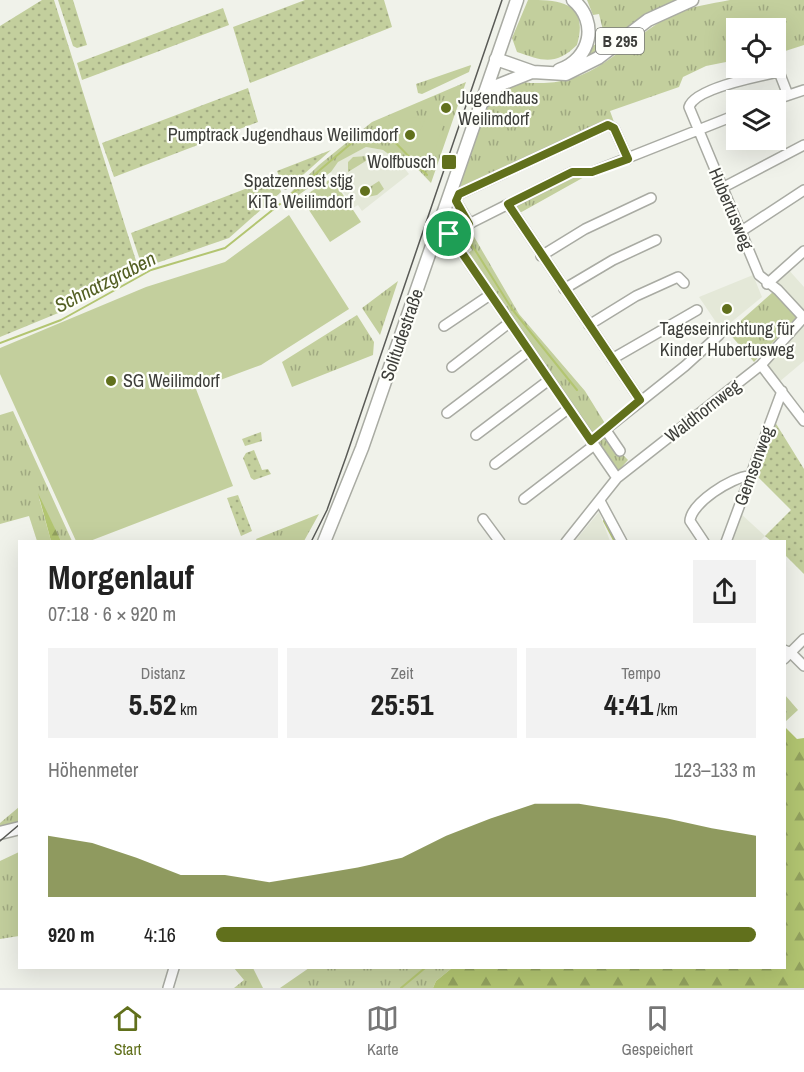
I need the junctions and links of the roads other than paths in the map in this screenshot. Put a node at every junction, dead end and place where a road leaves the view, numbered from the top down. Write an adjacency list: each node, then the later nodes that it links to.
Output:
1 (517, 0): 4 (main road, Solitudestraße)
2 (573, 0): 6 (main road, B 295)
3 (692, 0): 6 (main road, B 295)
4 (496, 59): 5 (main road, B 295); 12 (main road, Solitudestraße)
5 (533, 72): 6 (main road, B 295); 12 (main road, B 295)
6 (547, 74)
7 (757, 78): 13 (street)
8 (781, 78): 11 (street)
9 (804, 90): 11 (street)
10 (682, 95): 13 (street, Hubertusweg)
11 (788, 95)
12 (480, 107): 23 (main road, Solitudestraße)
13 (689, 107): 15 (street, Hubertusweg)
14 (726, 120): 15 (street)
15 (698, 131): 17 (street); 18 (street, Hubertusweg)
16 (804, 146): 18 (street)
17 (628, 159): 21 (street); 22 (street)
18 (722, 188): 24 (street, Hubertusweg)
19 (804, 190): 24 (street)
20 (651, 198): 27 (street)
21 (508, 204): 22 (street); 27 (street)
22 (469, 224): 23 (street)
23 (443, 232): 31 (street); 58 (main road, Solitudestraße)
24 (741, 232): 29 (street, Hubertusweg)
25 (656, 240): 30 (street)
26 (804, 251): 29 (street)
27 (541, 256): 30 (street)
28 (684, 283): 35 (street)
29 (767, 284): 33 (street)
30 (564, 289): 35 (street)
31 (490, 295): 34 (street); 36 (street)
32 (697, 310): 39 (street)
33 (804, 318): 40 (street, Waldhornweg)
34 (509, 323): 38 (street); 41 (street)
35 (589, 325): 39 (street)
36 (444, 326)
37 (717, 332): 44 (street)
38 (528, 351): 42 (street); 46 (street)
39 (612, 359): 44 (street)
40 (761, 365): 43 (street); 54 (street, Waldhornweg)
41 (452, 367)
42 (549, 380): 45 (street); 49 (street)
43 (782, 391): 47 (street); 53 (street, Gemsenweg)
44 (640, 400): 48 (street)
45 (568, 409): 50 (street); 52 (street)
46 (447, 413)
47 (804, 420)
48 (605, 429): 50 (street); 51 (street)
49 (476, 435)
50 (592, 443): 54 (street); 55 (street)
51 (620, 451)
52 (495, 464)
53 (749, 476): 62 (street); 63 (street, Gemsenweg)
54 (617, 478): 56 (street, Waldhornweg)
55 (524, 500)
56 (600, 501): 60 (street, Waldhornweg); 61 (street)
57 (483, 519): 59 (street)
58 (327, 539)
59 (499, 540)
60 (568, 540)
61 (621, 540)
62 (703, 540)
63 (727, 540)
64 (804, 639): 65 (street)
65 (787, 654): 66 (street)
66 (804, 666)
67 (18, 828): 68 (main road)
68 (0, 833)
69 (174, 969): 70 (street)
70 (168, 988)

